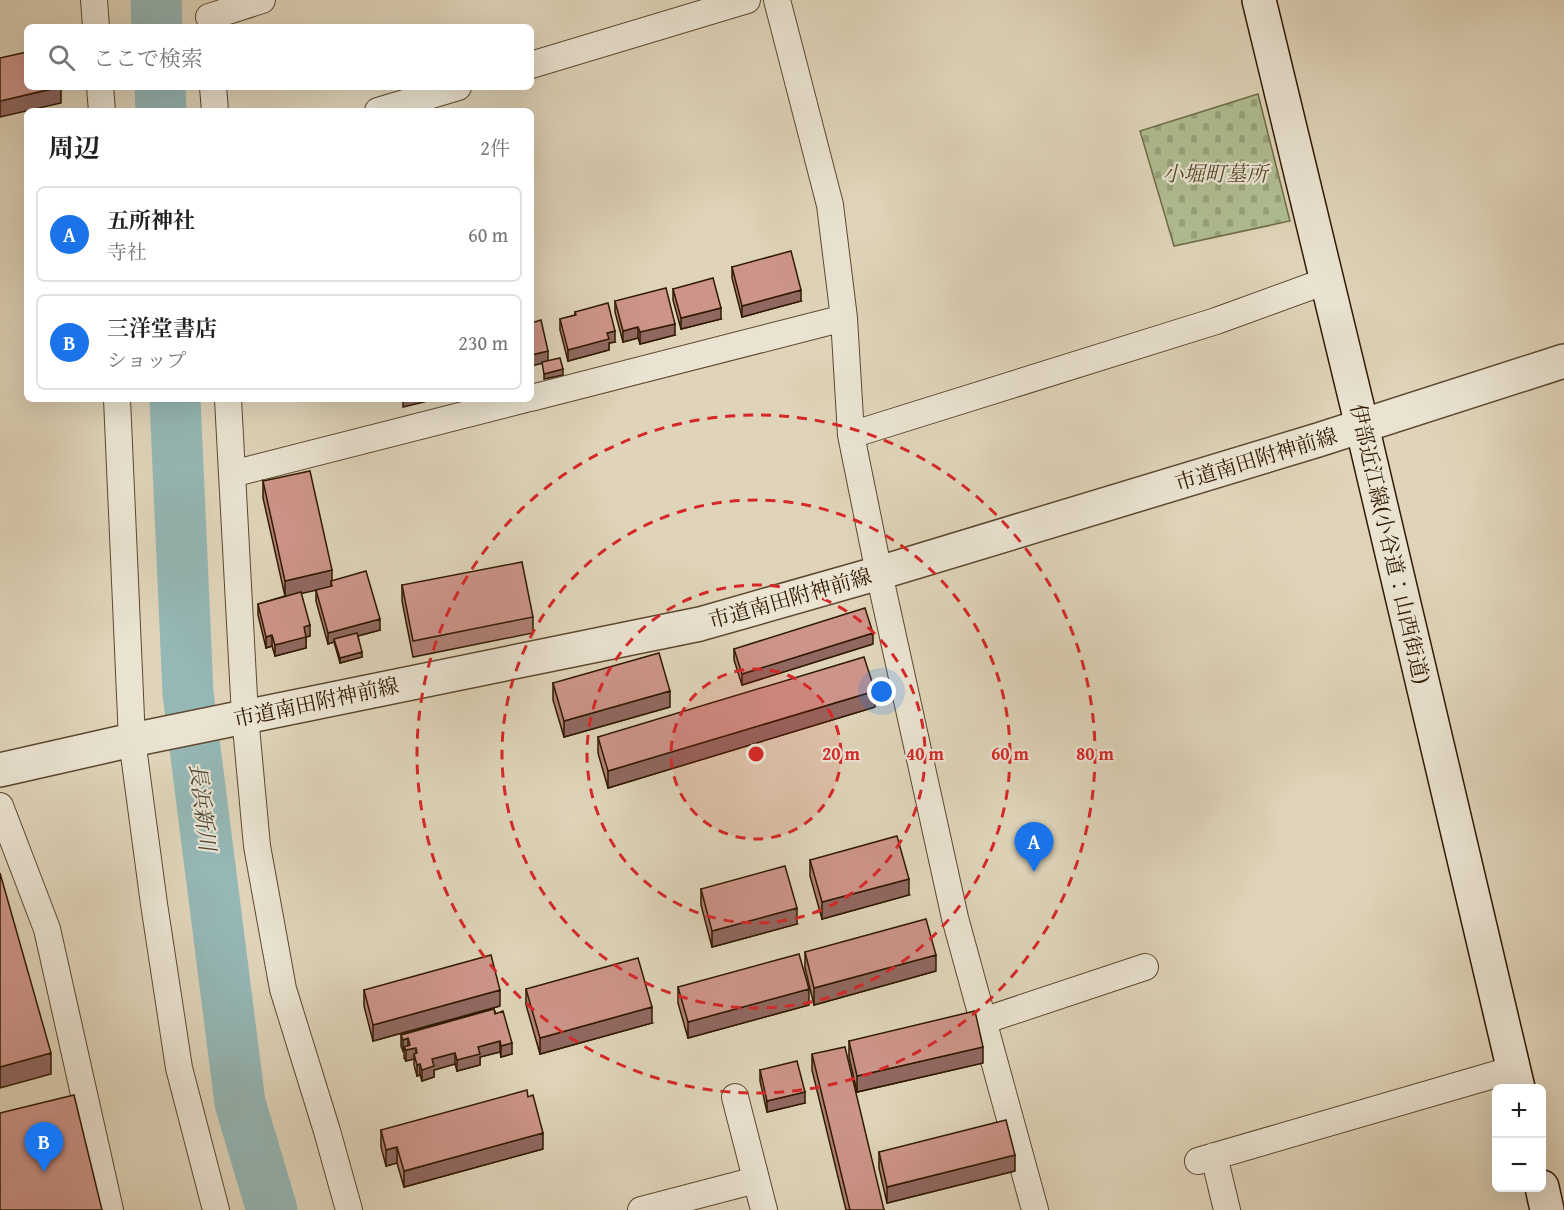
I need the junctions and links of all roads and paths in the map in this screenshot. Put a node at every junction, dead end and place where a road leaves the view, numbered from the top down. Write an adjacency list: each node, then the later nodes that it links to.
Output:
1 (94, 0): 7 (street)
2 (261, 0): 6 (street)
3 (747, 0): 8 (street)
4 (777, 0): 16 (street)
5 (1259, 0): 15 (street, 伊部近江線(小谷道：山西街道))
6 (209, 15)
7 (96, 24)
8 (534, 64)
9 (100, 90): 12 (street)
10 (213, 90): 13 (street)
11 (448, 90): 14 (street)
12 (102, 108)
13 (215, 108)
14 (388, 108)
15 (1326, 280): 22 (street, 伊部近江線(小谷道：山西街道)); 23 (street)
16 (844, 318): 18 (street); 23 (street)
17 (1564, 361): 22 (street, 市道南田附神前線)
18 (534, 397)
19 (117, 402): 27 (street)
20 (228, 402): 24 (street)
21 (514, 402): 24 (street)
22 (1362, 426): 25 (street, 市道南田附神前線); 32 (street, 伊部近江線(小谷道：山西街道))
23 (851, 435): 25 (street)
24 (232, 474): 26 (street)
25 (879, 573): 26 (street, 市道南田附神前線); 31 (street)
26 (245, 716): 27 (street, 市道南田附神前線); 38 (street)
27 (132, 740): 28 (street, 市道南田附神前線); 37 (street)
28 (0, 770)
29 (0, 806): 36 (street)
30 (1145, 967): 31 (street)
31 (983, 1021): 41 (street)
32 (1516, 1079): 42 (street)
33 (735, 1097): 34 (street)
34 (756, 1180): 39 (street); 40 (street)
35 (1543, 1192): 43 (street)
36 (110, 1210)
37 (216, 1210)
38 (349, 1210)
39 (641, 1210)
40 (764, 1210)
41 (1035, 1210)
42 (1227, 1210)
43 (1547, 1210)

